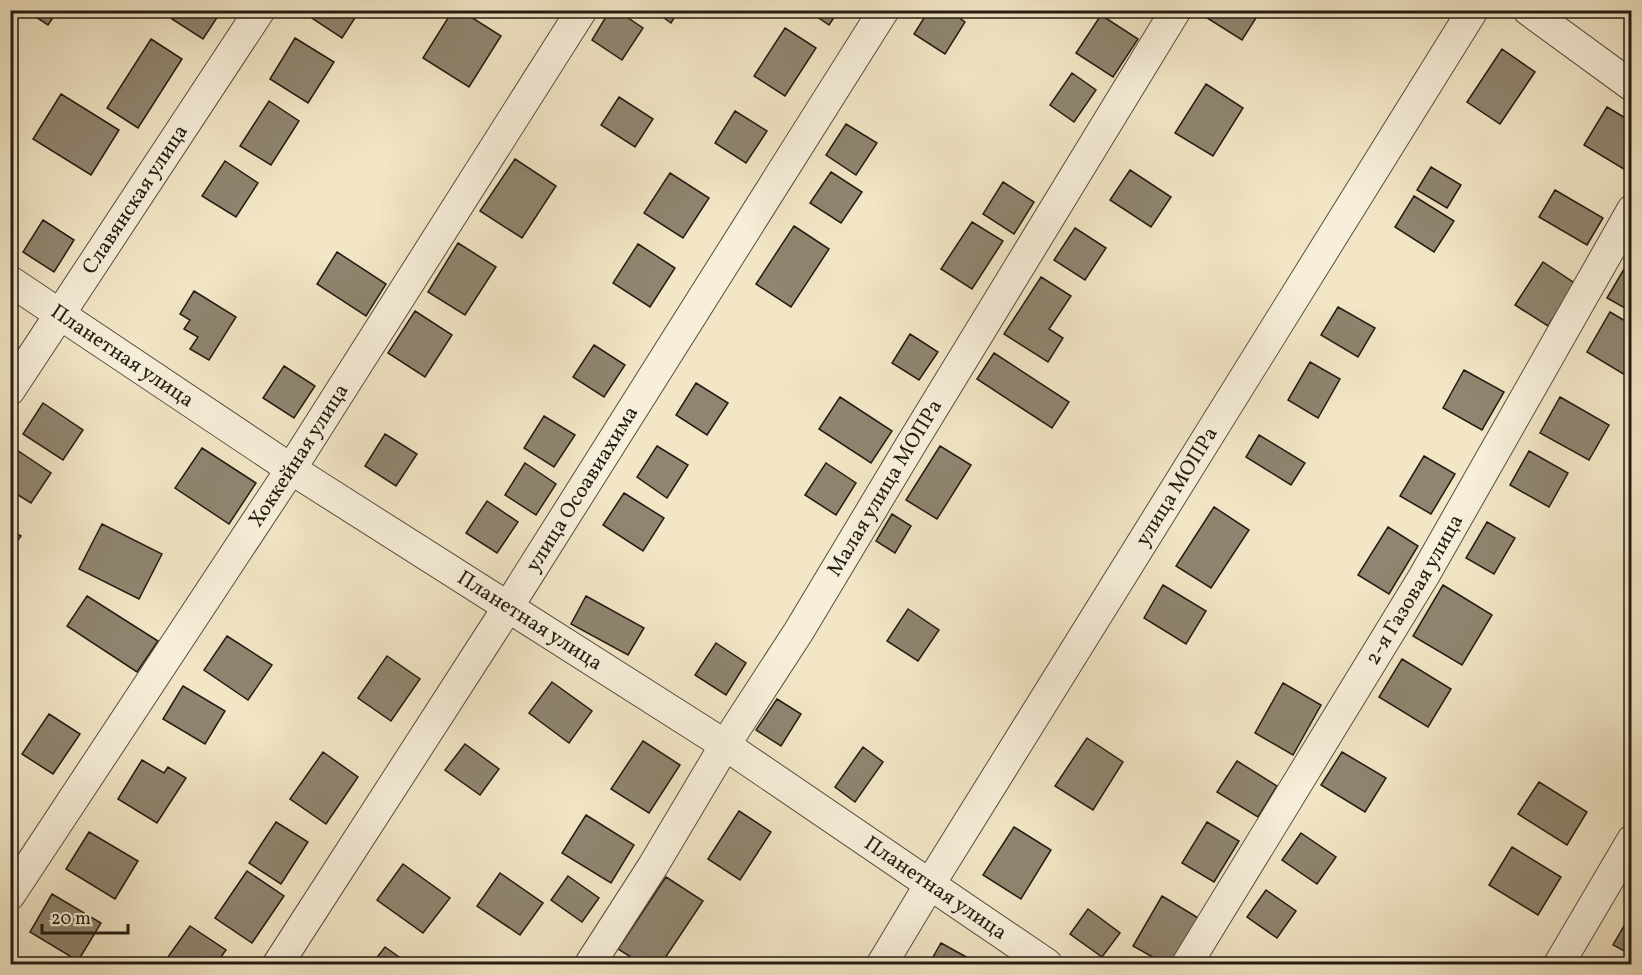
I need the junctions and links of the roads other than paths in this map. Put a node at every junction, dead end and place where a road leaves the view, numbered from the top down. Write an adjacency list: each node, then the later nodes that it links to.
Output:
1 (260, 10): 10 (street, Славянская улица)
2 (582, 10): 12 (street, Хоккейная улица)
3 (884, 10): 13 (street, улица Осоавиахима)
4 (1176, 10): 14 (street, Малая улица МОПРа)
5 (1473, 10): 16 (street, улица МОПРа)
6 (1528, 10): 7 (street)
7 (1632, 86)
8 (1632, 210): 22 (street, 2-я Газовая улица)
9 (10, 281): 10 (street, Планетная улица)
10 (60, 315): 11 (street, Славянская улица); 12 (street, Планетная улица)
11 (10, 390)
12 (291, 469): 13 (street, Планетная улица); 17 (street, Хоккейная улица)
13 (508, 607): 14 (street, Планетная улица); 18 (street, улица Осоавиахима)
14 (725, 745): 16 (street, Планетная улица); 19 (street, Малая улица МОПРа)
15 (1632, 840): 23 (street)
16 (930, 884): 20 (street, улица МОПРа); 21 (street, Планетная улица)
17 (10, 895)
18 (278, 964)
19 (590, 964)
20 (882, 964)
21 (1047, 964)
22 (1187, 964)
23 (1559, 964)

